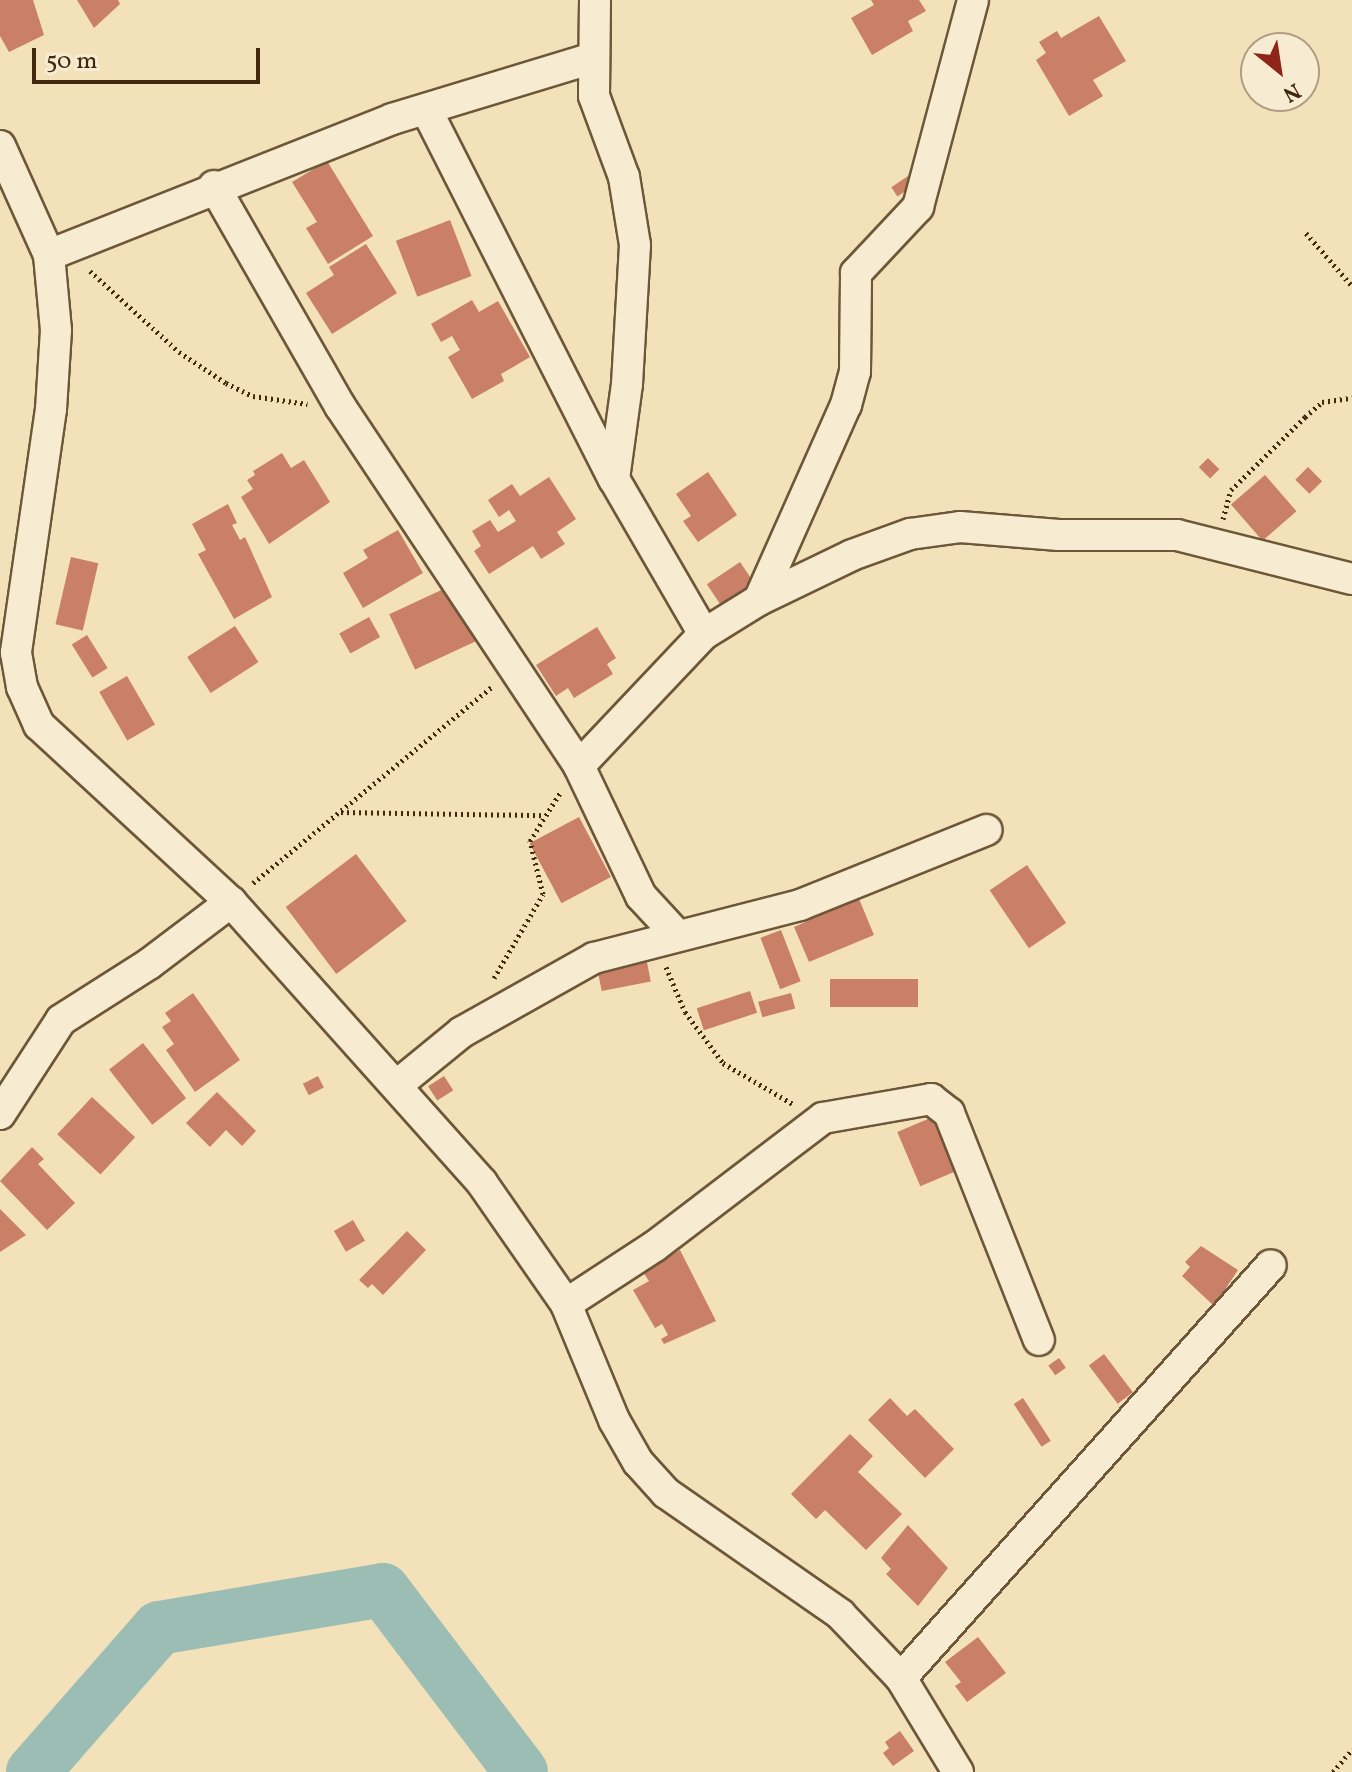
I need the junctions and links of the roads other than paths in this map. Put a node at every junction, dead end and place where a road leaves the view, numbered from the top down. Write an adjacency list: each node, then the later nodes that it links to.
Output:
1 (595, 0): 3 (street)
2 (971, 1): 10 (street)
3 (593, 58): 4 (street); 8 (street)
4 (426, 109): 6 (street); 8 (street)
5 (0, 146): 7 (street)
6 (214, 186): 7 (street); 12 (street)
7 (58, 252): 14 (street)
8 (614, 479): 11 (street)
9 (1352, 579): 10 (street)
10 (759, 600): 11 (street)
11 (704, 634): 12 (street)
12 (579, 766): 15 (street)
13 (987, 830): 15 (street)
14 (231, 902): 16 (street); 17 (street)
15 (666, 938): 16 (street)
16 (397, 1085): 19 (street)
17 (0, 1114)
18 (1271, 1265): 21 (street)
19 (566, 1304): 20 (street); 21 (street)
20 (1039, 1340)
21 (901, 1678): 22 (street)
22 (958, 1772)

